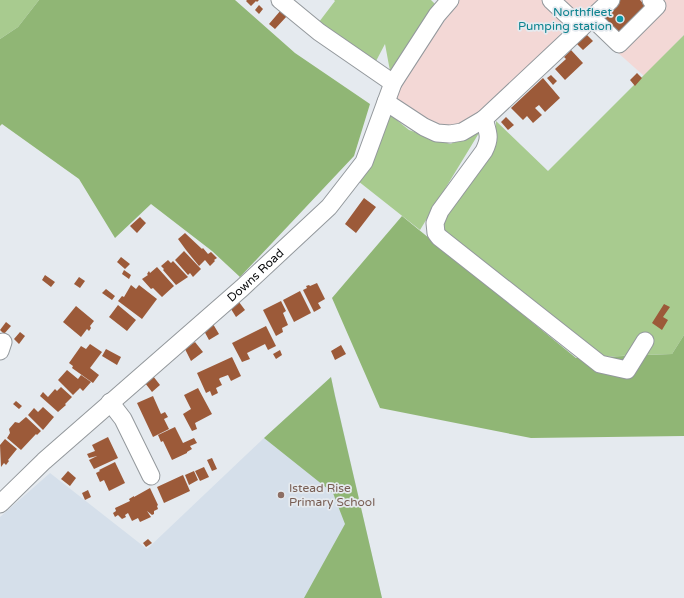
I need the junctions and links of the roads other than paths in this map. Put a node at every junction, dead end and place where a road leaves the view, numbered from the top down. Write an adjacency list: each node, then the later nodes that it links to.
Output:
1 (450, 0): 7 (street, Downs Road)
2 (551, 0): 6 (street)
3 (611, 0): 6 (street)
4 (651, 0): 6 (street)
5 (274, 1): 7 (street)
6 (581, 27): 9 (street)
7 (393, 83): 8 (street, Downs Road)
8 (386, 102): 9 (street); 11 (street, Downs Road)
9 (484, 119): 10 (street)
10 (645, 341)
11 (110, 402): 12 (street); 13 (street, Downs Road)
12 (151, 476)
13 (0, 504)

